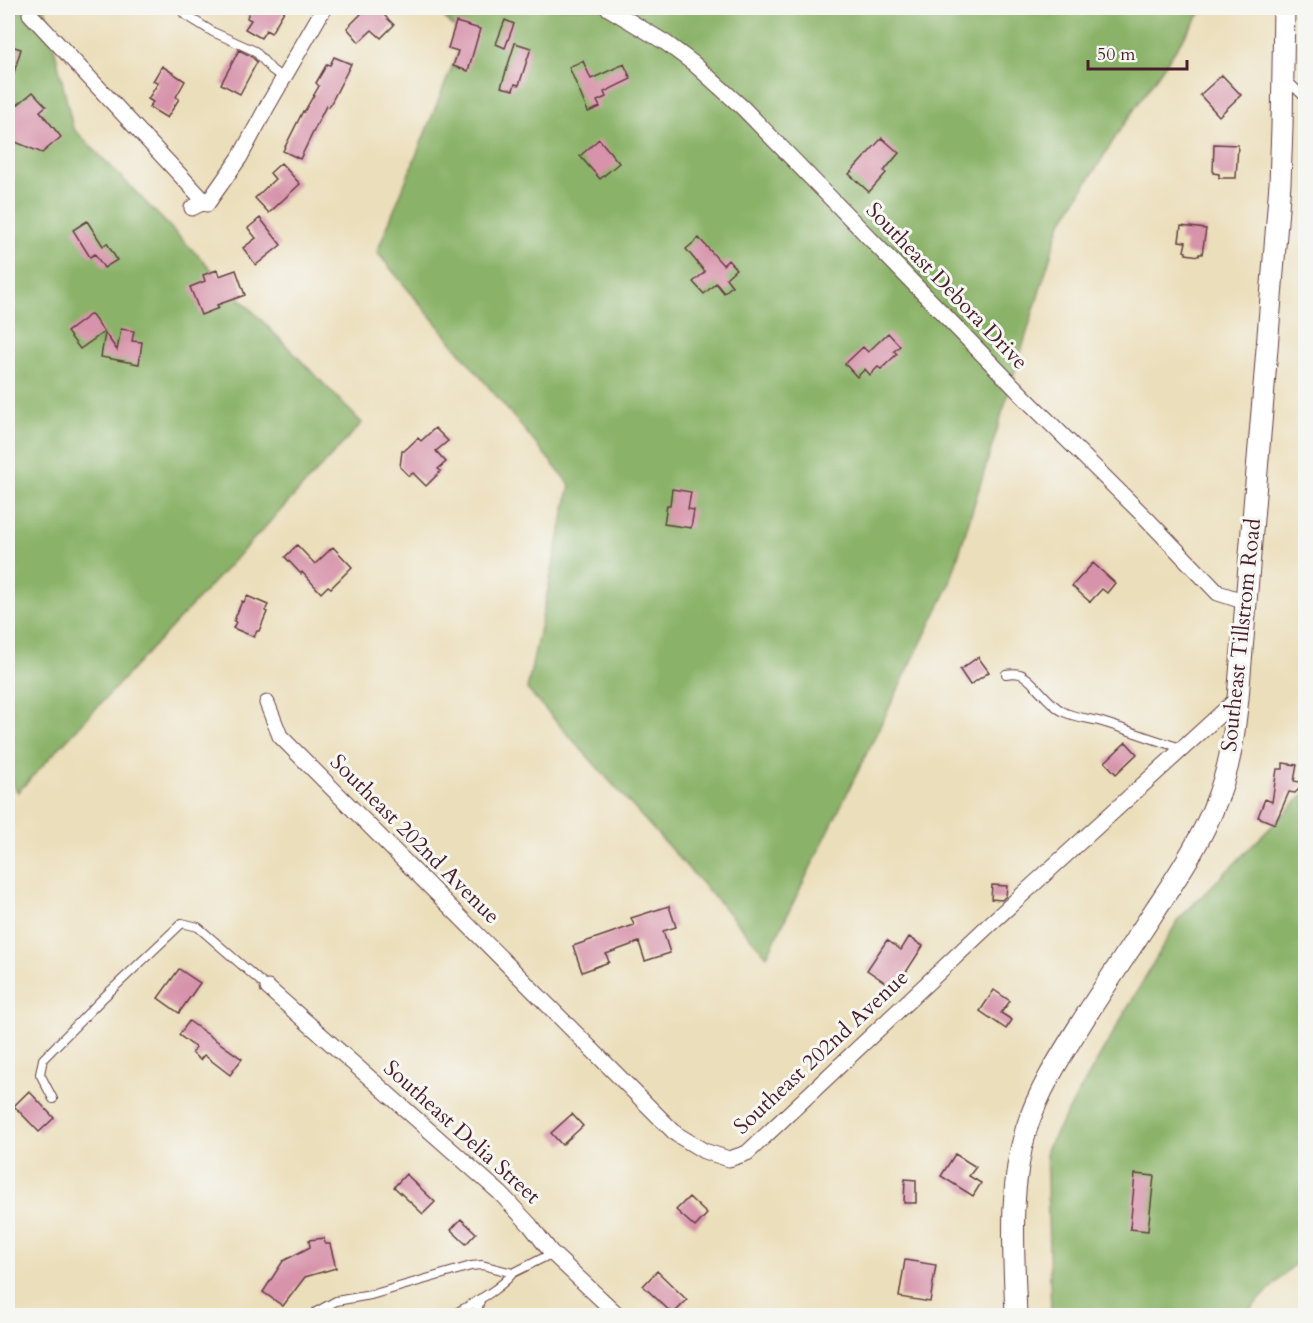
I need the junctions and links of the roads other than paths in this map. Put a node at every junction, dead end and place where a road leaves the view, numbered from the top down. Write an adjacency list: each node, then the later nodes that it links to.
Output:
1 (324, 8): 7 (street)
2 (608, 8): 9 (street, Southeast Debora Drive)
3 (1284, 8): 6 (main road, Southeast Tillstrom Road)
4 (30, 14): 7 (street)
5 (184, 14): 7 (lane)
6 (1283, 75): 8 (lane); 9 (main road, Southeast Tillstrom Road)
7 (283, 78)
8 (1305, 99)
9 (1246, 602): 11 (main road, Southeast Tillstrom Road)
10 (1006, 674): 13 (lane)
11 (1238, 698): 13 (street, Southeast 202nd Avenue); 23 (main road, Southeast Tillstrom Road)
12 (267, 703): 13 (street, Southeast 202nd Avenue)
13 (1183, 748)
14 (268, 988): 15 (lane); 16 (street, Southeast Delia Street)
15 (53, 1099)
16 (553, 1253): 17 (lane); 22 (street, Southeast Delia Street)
17 (513, 1273): 18 (lane); 19 (lane)
18 (481, 1298): 20 (lane); 21 (lane)
19 (313, 1316)
20 (451, 1316)
21 (475, 1316)
22 (618, 1316)
23 (1016, 1316)

